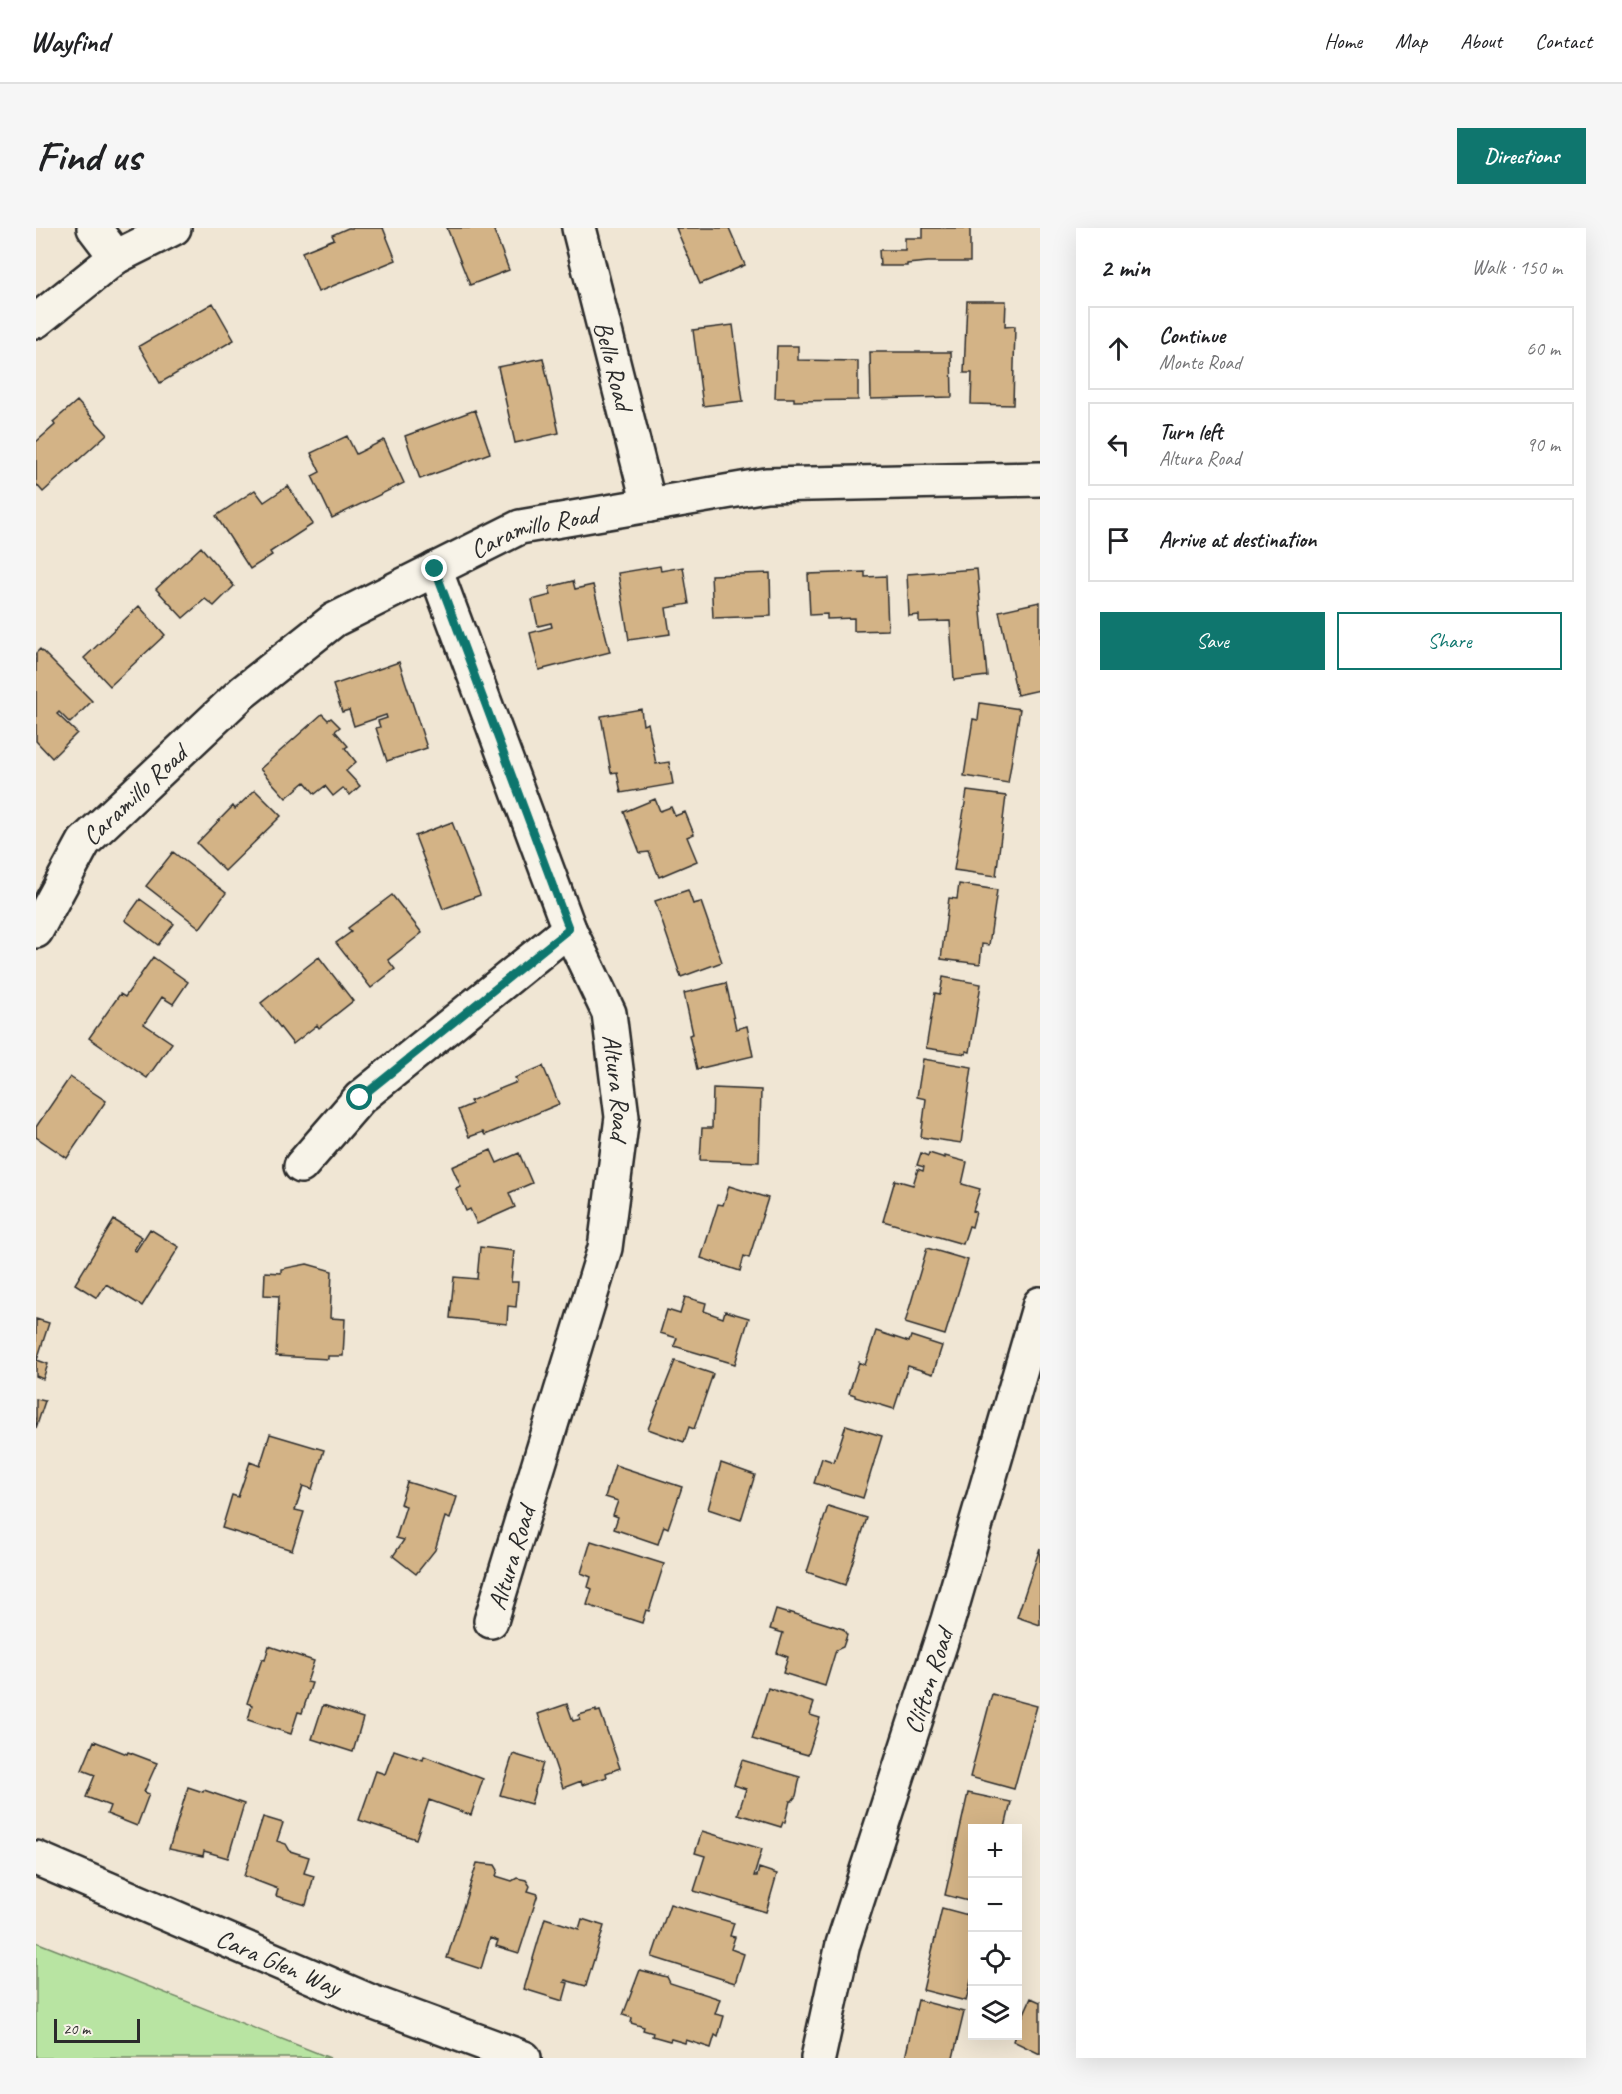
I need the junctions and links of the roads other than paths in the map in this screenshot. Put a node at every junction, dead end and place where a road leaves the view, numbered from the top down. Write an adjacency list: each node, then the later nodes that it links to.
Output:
1 (94, 228): 4 (street)
2 (174, 228): 4 (street)
3 (579, 228): 7 (street, Bello Road)
4 (116, 257): 5 (street)
5 (36, 321)
6 (1040, 479): 7 (street, Caramillo Road)
7 (649, 505): 8 (street, Caramillo Road)
8 (435, 569): 9 (street, Altura Road); 10 (street, Caramillo Road)
9 (569, 929): 11 (street); 13 (street, Altura Road)
10 (36, 931)
11 (301, 1166)
12 (1040, 1304): 16 (street, Clifton Road)
13 (491, 1621)
14 (36, 1858): 15 (street, Cara Glen Way)
15 (524, 2058)
16 (818, 2058)

